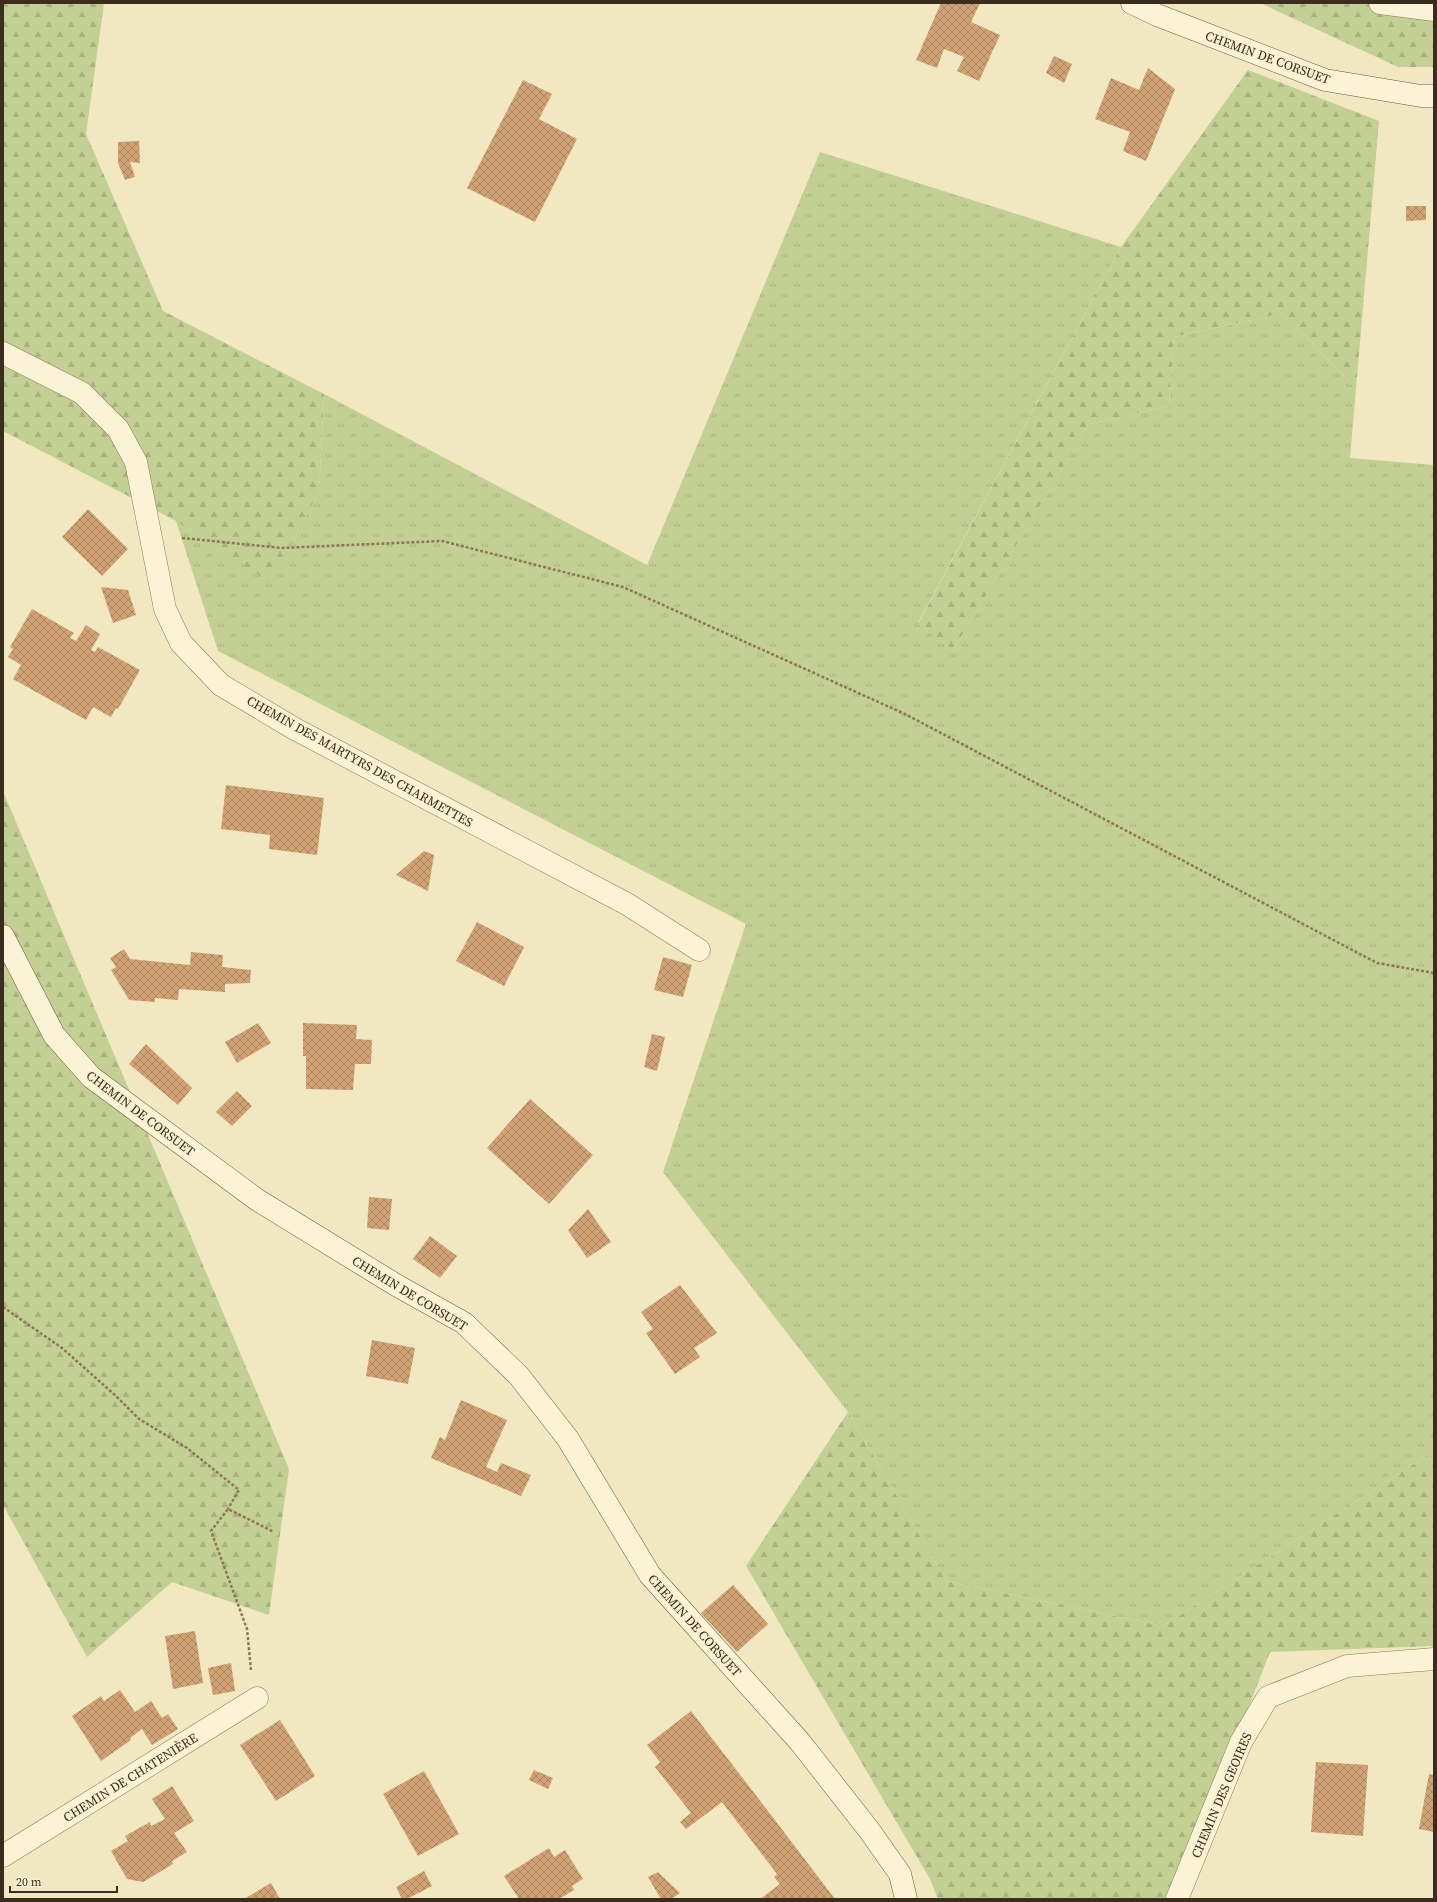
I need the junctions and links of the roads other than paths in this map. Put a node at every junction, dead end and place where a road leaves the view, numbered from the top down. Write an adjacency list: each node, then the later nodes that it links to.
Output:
1 (1132, 3): 4 (street, CHEMIN DE CORSUET)
2 (1380, 3): 3 (street)
3 (1434, 10)
4 (1434, 96)
5 (3, 353): 7 (street, CHEMIN DES MARTYRS DES CHARMETTES)
6 (3, 936): 11 (street, CHEMIN DE CORSUET)
7 (699, 950)
8 (1434, 1659): 12 (street, CHEMIN DES GEOIRES)
9 (257, 1698): 10 (street, CHEMIN DE CHATENIÈRE)
10 (3, 1856)
11 (906, 1899)
12 (1177, 1899)

